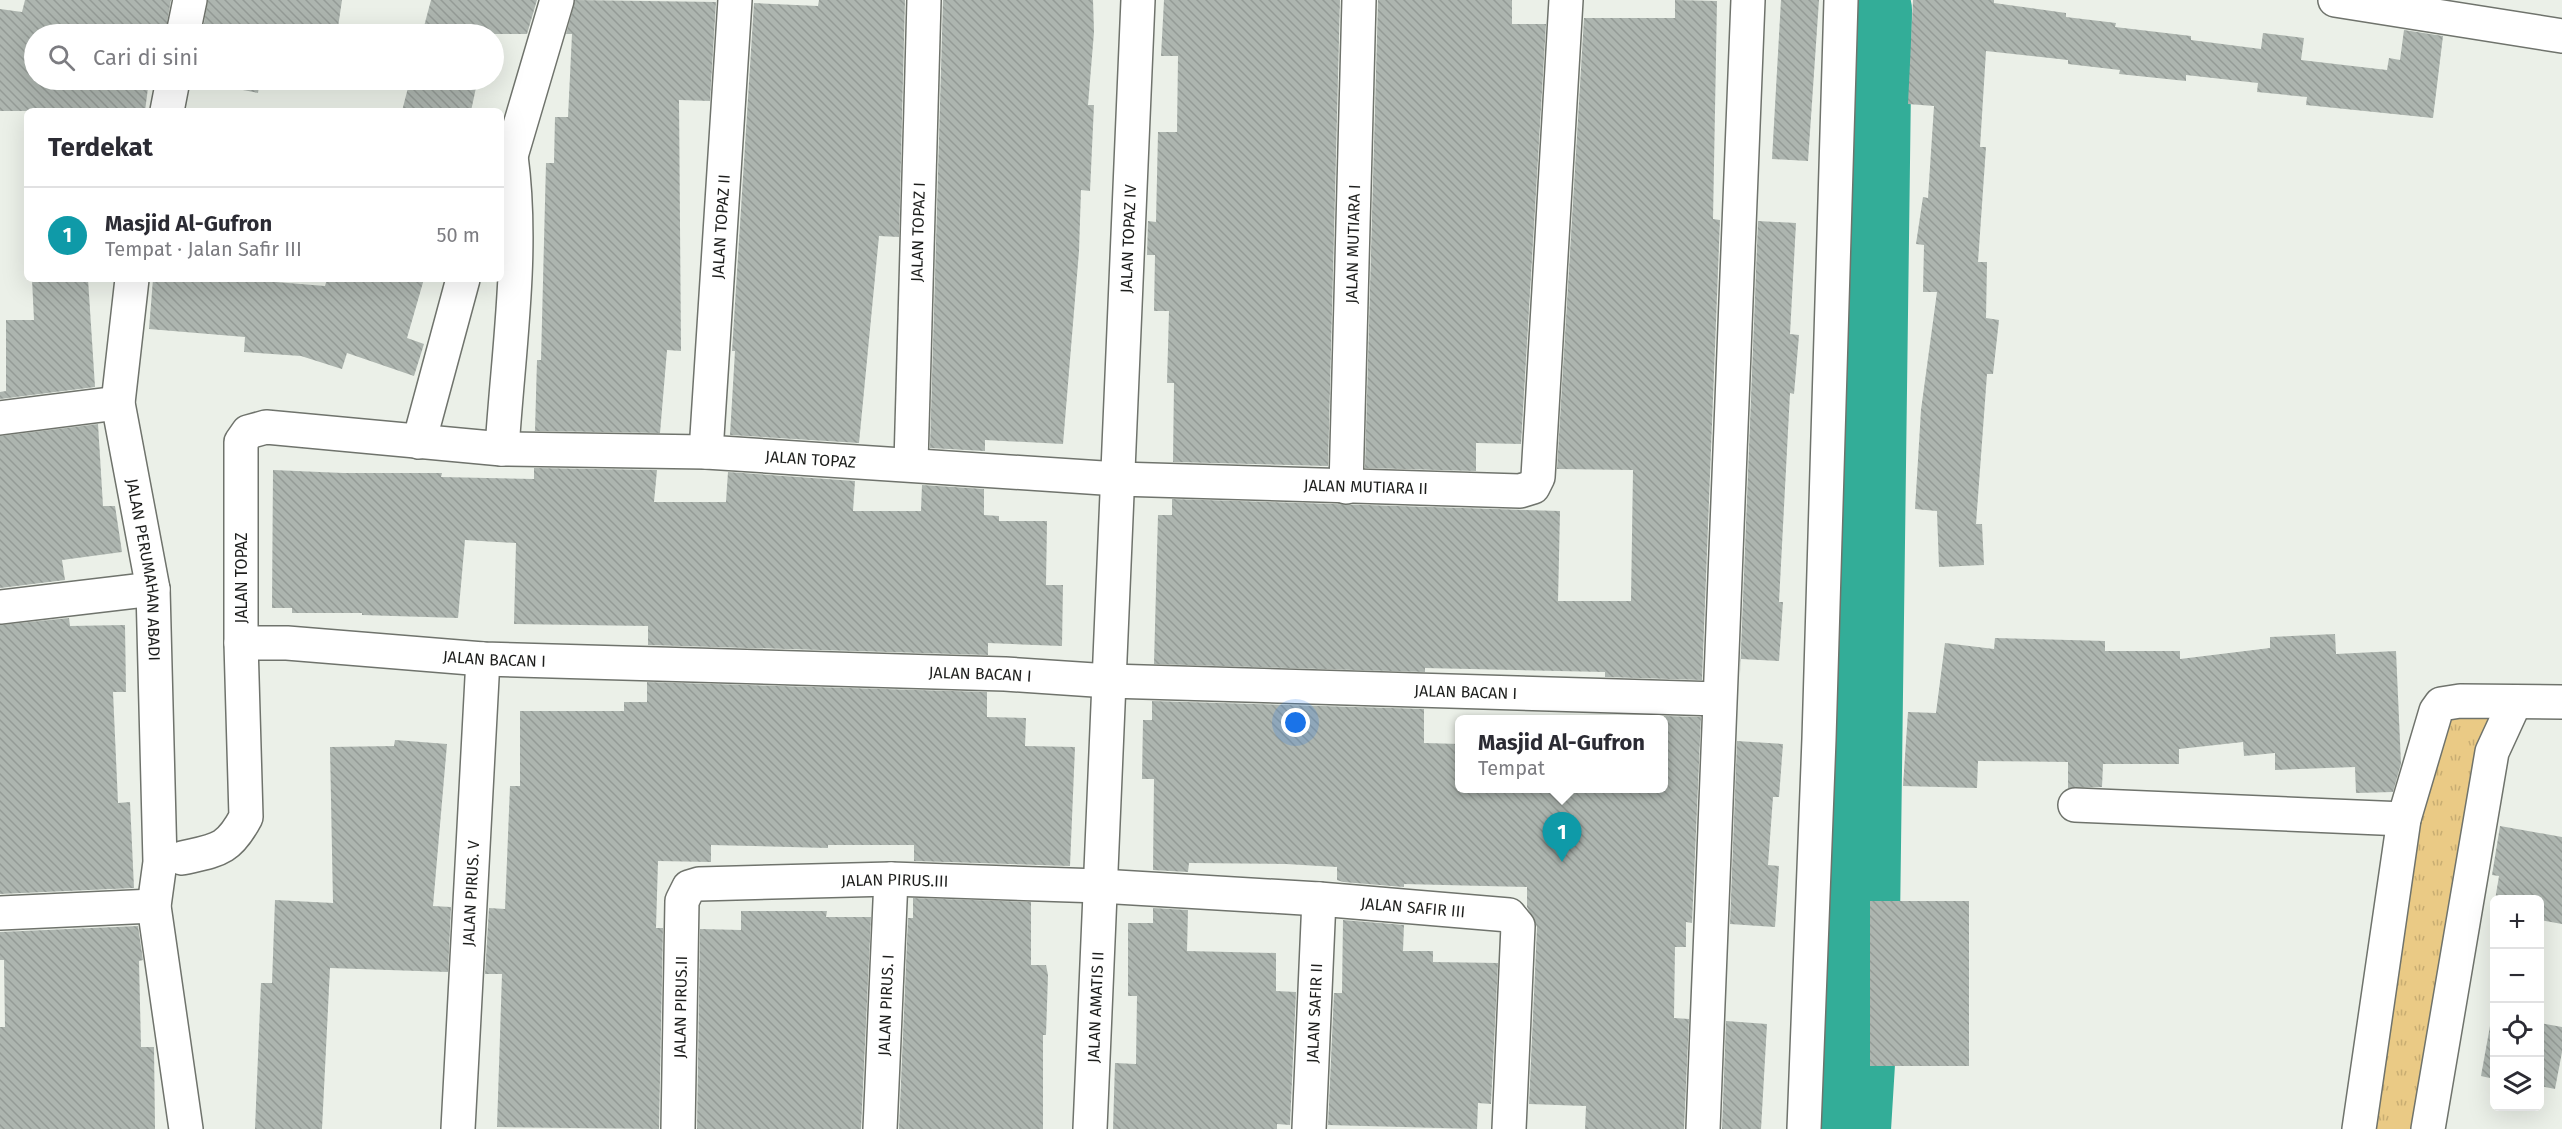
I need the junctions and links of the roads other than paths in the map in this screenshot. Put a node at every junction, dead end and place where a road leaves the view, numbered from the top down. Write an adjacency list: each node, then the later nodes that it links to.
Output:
1 (190, 0): 11 (street)
2 (557, 0): 15 (street)
3 (735, 0): 22 (street, JALAN TOPAZ II)
4 (924, 0): 23 (street, JALAN TOPAZ I)
5 (1138, 0): 24 (street, JALAN TOPAZ IV)
6 (1359, 0): 25 (street, JALAN MUTIARA I)
7 (1566, 0): 25 (street, JALAN MUTIARA II)
8 (1748, 0): 31 (street)
9 (1841, 0): 51 (street)
10 (2335, 0): 12 (street)
11 (185, 24)
12 (2562, 36)
13 (171, 90): 14 (street)
14 (168, 108)
15 (506, 165): 21 (street)
16 (132, 282): 18 (street, JALAN PERUMAHAN ABADI)
17 (462, 282): 20 (street)
18 (118, 403): 19 (street); 26 (street, JALAN PERUMAHAN ABADI)
19 (0, 418)
20 (419, 442): 21 (street, JALAN TOPAZ); 28 (street, JALAN TOPAZ)
21 (502, 449): 22 (street, JALAN TOPAZ)
22 (706, 452): 23 (street, JALAN TOPAZ)
23 (911, 463): 24 (street, JALAN TOPAZ)
24 (1118, 479): 25 (street, JALAN MUTIARA II); 30 (street)
25 (1346, 487)
26 (153, 589): 27 (street); 36 (street, JALAN PERUMAHAN ABADI)
27 (0, 607)
28 (241, 643): 29 (street, JALAN BACAN I); 36 (street, JALAN TOPAZ)
29 (483, 659): 30 (street, JALAN BACAN I); 44 (street, JALAN PIRUS. V)
30 (1109, 681): 31 (street, JALAN BACAN I); 38 (street)
31 (1719, 699): 50 (street)
32 (2514, 702): 33 (street); 35 (street); 53 (street)
33 (2562, 702)
34 (2075, 805): 35 (street)
35 (2404, 819): 52 (street)
36 (171, 860): 41 (street, JALAN PERUMAHAN ABADI)
37 (891, 879): 38 (street, JALAN PIRUS.III); 39 (street, JALAN PIRUS.III); 46 (street, JALAN PIRUS. I)
38 (1100, 886): 40 (street, JALAN SAFIR III); 47 (street, JALAN AMATIS II)
39 (689, 887): 45 (street, JALAN PIRUS.II)
40 (1319, 899): 48 (street, JALAN SAFIR II); 49 (street, JALAN SAFIR III)
41 (154, 906): 42 (street); 43 (street, JALAN PERUMAHAN ABADI)
42 (0, 913)
43 (186, 1129)
44 (458, 1129)
45 (678, 1129)
46 (880, 1129)
47 (1090, 1129)
48 (1309, 1129)
49 (1509, 1129)
50 (1703, 1129)
51 (1803, 1129)
52 (2359, 1129)
53 (2428, 1129)

